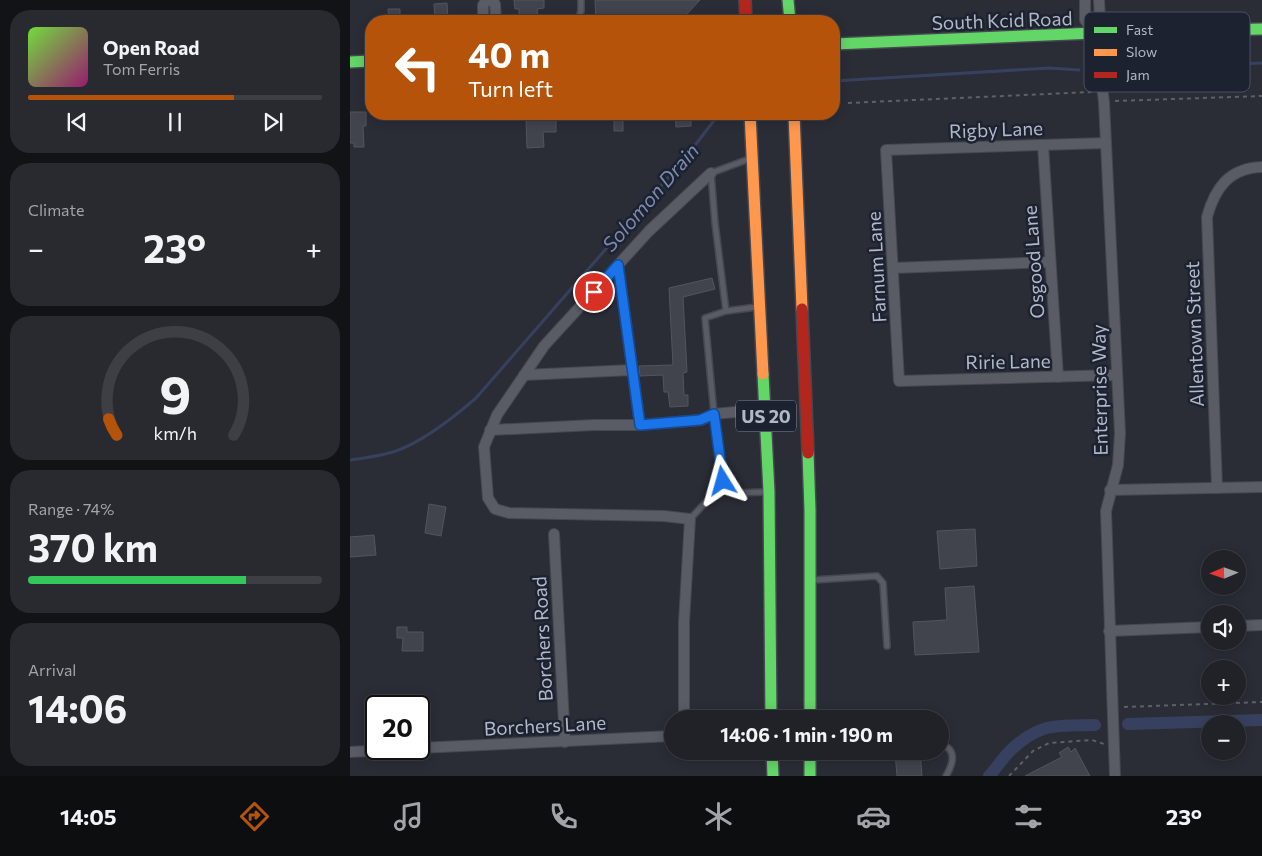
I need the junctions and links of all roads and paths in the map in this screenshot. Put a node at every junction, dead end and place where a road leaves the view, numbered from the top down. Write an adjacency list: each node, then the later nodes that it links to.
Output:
1 (487, 0): 6 (street)
2 (491, 0): 7 (street)
3 (581, 0): 8 (lane)
4 (745, 0): 9 (main road)
5 (788, 0): 10 (main road)
6 (484, 15)
7 (496, 15)
8 (580, 15)
9 (746, 15)
10 (789, 15)
11 (1084, 33): 12 (main road, South Kcid Road)
12 (840, 44)
13 (365, 61): 14 (main road)
14 (350, 62)
15 (1091, 92): 19 (path)
16 (1103, 92): 22 (street, Enterprise Way)
17 (1262, 96): 18 (path)
18 (1115, 101)
19 (848, 103)
20 (750, 120): 25 (main road, US 20)
21 (794, 120): 49 (main road)
22 (1106, 143): 23 (street, Rigby Lane); 34 (street, Enterprise Way)
23 (1043, 145): 24 (street, Rigby Lane); 28 (street, Osgood Lane)
24 (886, 150): 30 (street, Farnum Lane)
25 (752, 158): 27 (lane); 31 (main road, US 20)
26 (1262, 168): 43 (street, Allentown Street)
27 (711, 173): 29 (street); 32 (lane)
28 (1050, 262): 30 (street); 36 (street, Osgood Lane)
29 (618, 265): 33 (street); 35 (street)
30 (893, 268): 37 (street, Farnum Lane)
31 (760, 306): 32 (lane); 38 (main road, US 20)
32 (726, 311): 39 (lane)
33 (632, 370): 35 (street); 40 (street)
34 (1117, 375): 36 (street, Ririe Lane); 45 (street, Enterprise Way)
35 (524, 376): 41 (street)
36 (1058, 377): 37 (street, Ririe Lane)
37 (900, 381)
38 (766, 409): 39 (street); 46 (main road, US 20)
39 (714, 414): 40 (street); 44 (lane)
40 (640, 425): 41 (street)
41 (490, 430): 47 (street)
42 (1262, 487): 43 (street)
43 (1217, 488): 45 (street)
44 (725, 489): 46 (lane); 47 (lane)
45 (1110, 490): 53 (street, Enterprise Way)
46 (769, 492): 58 (main road, US 20)
47 (690, 519): 57 (street)
48 (554, 534): 61 (street, Borchers Road)
49 (810, 580): 54 (lane); 59 (main road)
50 (1262, 625): 51 (street)
51 (1246, 626)
52 (1201, 627): 53 (street)
53 (1109, 631): 56 (street, Enterprise Way)
54 (887, 646)
55 (1262, 702): 56 (path)
56 (1112, 707): 62 (street, Enterprise Way)
57 (684, 710)
58 (771, 710)
59 (810, 710)
60 (664, 736): 61 (street, Borchers Lane)
61 (565, 742): 63 (street, Borchers Lane)
62 (1113, 743): 72 (path); 73 (street, Enterprise Way)
63 (430, 748)
64 (365, 751): 66 (street)
65 (949, 751): 71 (lane)
66 (350, 752)
67 (772, 760): 69 (main road)
68 (810, 760): 70 (main road)
69 (773, 776)
70 (810, 776)
71 (946, 776)
72 (1009, 776)
73 (1115, 776)

